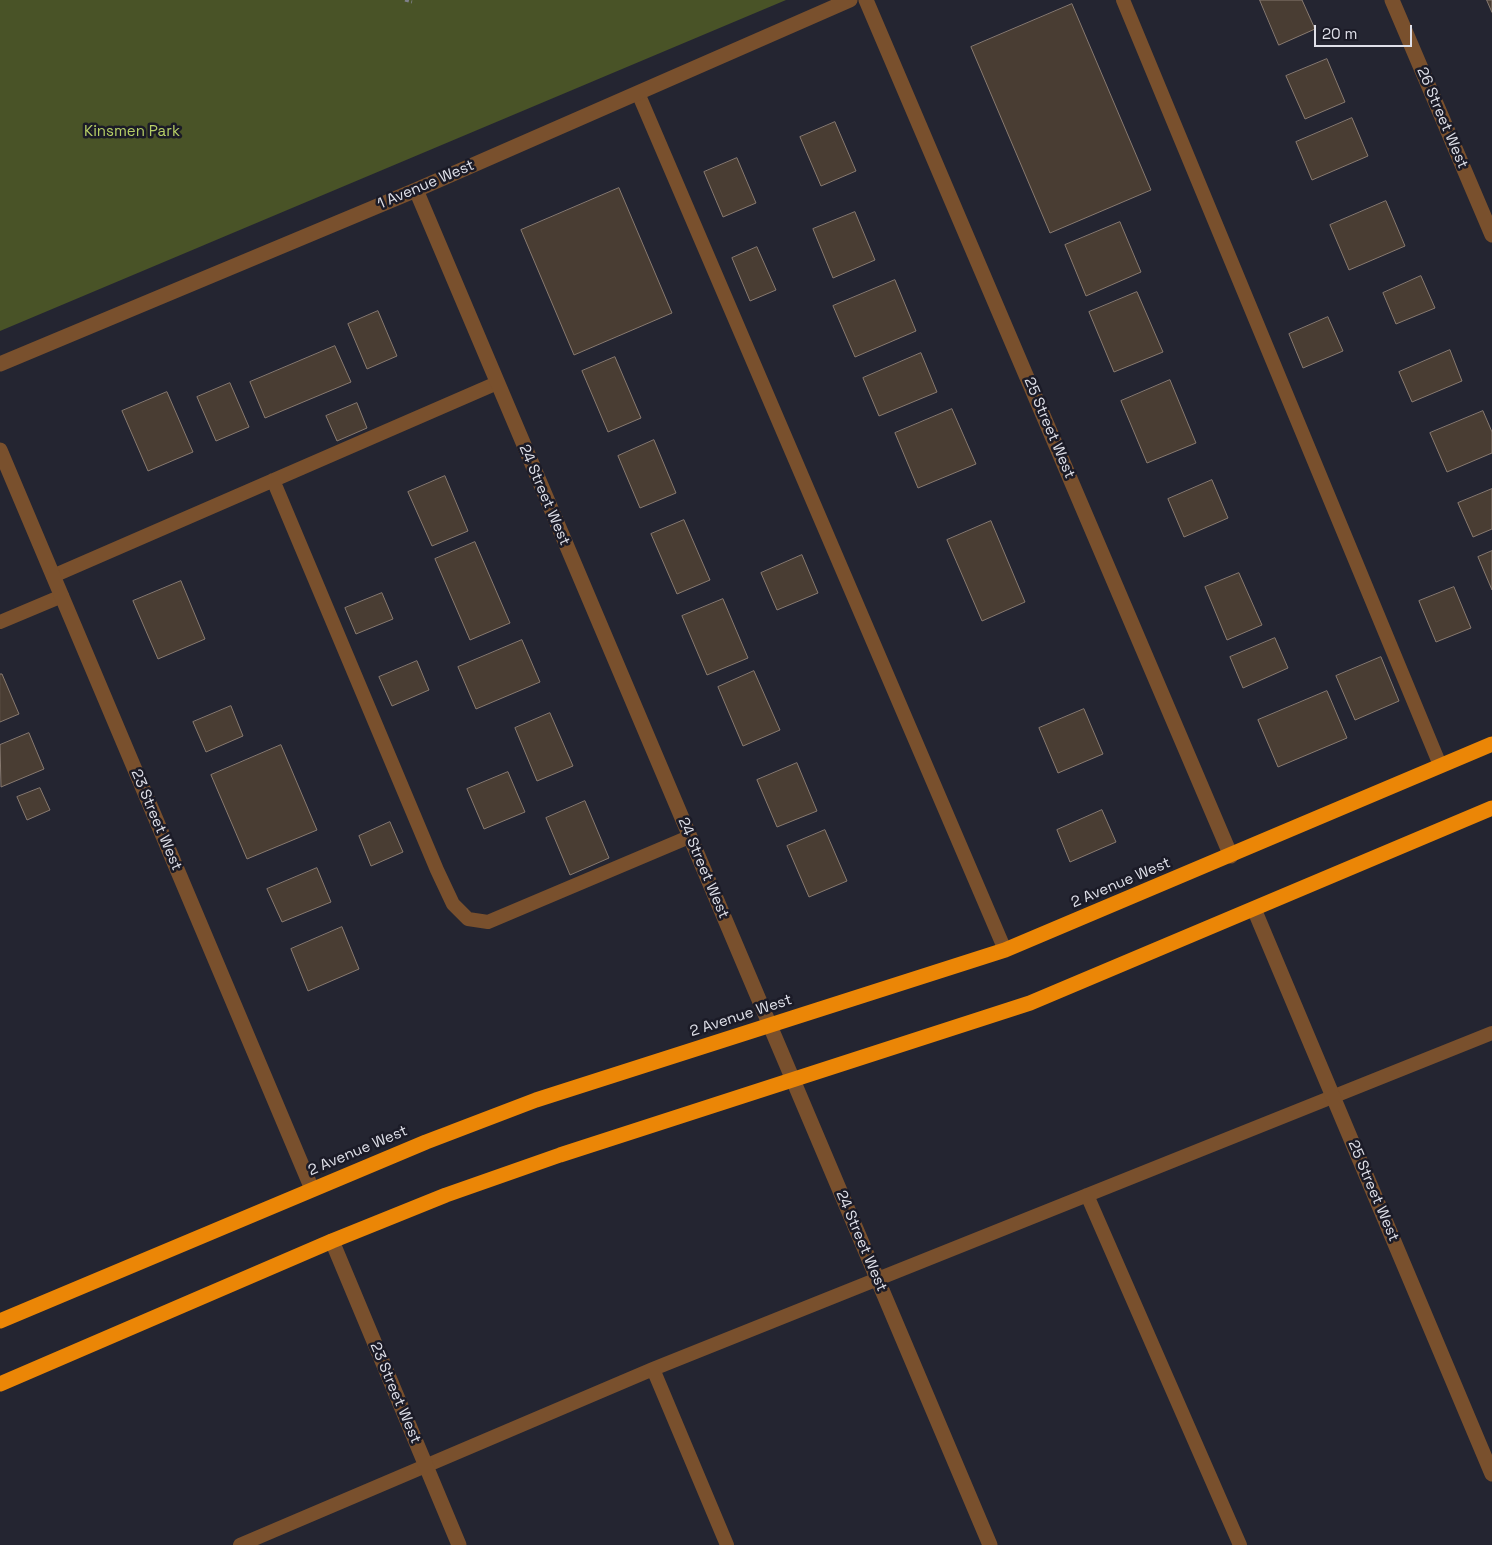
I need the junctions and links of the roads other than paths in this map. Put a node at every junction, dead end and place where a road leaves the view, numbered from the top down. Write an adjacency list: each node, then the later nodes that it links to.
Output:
1 (850, 0): 5 (street, 1 Avenue West)
2 (866, 0): 19 (street, 25 Street West)
3 (1123, 0): 16 (lane)
4 (1392, 0): 7 (street, 26 Street West)
5 (638, 93): 6 (street, 1 Avenue West); 21 (lane)
6 (416, 190): 8 (street, 1 Avenue West); 9 (street, 24 Street West)
7 (1492, 235)
8 (0, 364)
9 (497, 383): 11 (lane); 18 (street, 24 Street West)
10 (0, 450): 12 (street, 23 Street West)
11 (273, 480): 12 (lane); 18 (lane)
12 (53, 576): 13 (street, 23 Street West)
13 (62, 596): 14 (lane); 26 (street, 23 Street West)
14 (0, 622)
15 (1492, 744): 16 (highway, 2 Avenue West)
16 (1440, 766): 19 (highway, 2 Avenue West)
17 (1492, 808): 20 (highway)
18 (690, 837): 22 (street, 24 Street West)
19 (1231, 856): 21 (highway, 2 Avenue West)
20 (1254, 909): 24 (highway); 25 (street, 25 Street West)
21 (1005, 950): 22 (highway, 2 Avenue West)
22 (770, 1026): 24 (street, 24 Street West); 26 (highway, 2 Avenue West)
23 (1492, 1033): 25 (lane)
24 (792, 1079): 28 (highway); 29 (street, 24 Street West)
25 (1333, 1098): 27 (lane); 34 (street, 25 Street West)
26 (312, 1189): 30 (highway, 2 Avenue West)
27 (1087, 1195): 29 (lane); 39 (lane)
28 (332, 1240): 32 (highway); 33 (street, 23 Street West)
29 (878, 1281): 31 (lane); 38 (street, 24 Street West)
30 (0, 1321)
31 (653, 1369): 33 (lane); 37 (lane)
32 (0, 1384)
33 (426, 1467): 35 (lane); 36 (street, 23 Street West)
34 (1492, 1474)
35 (240, 1545)
36 (460, 1545)
37 (727, 1545)
38 (990, 1545)
39 (1240, 1545)

